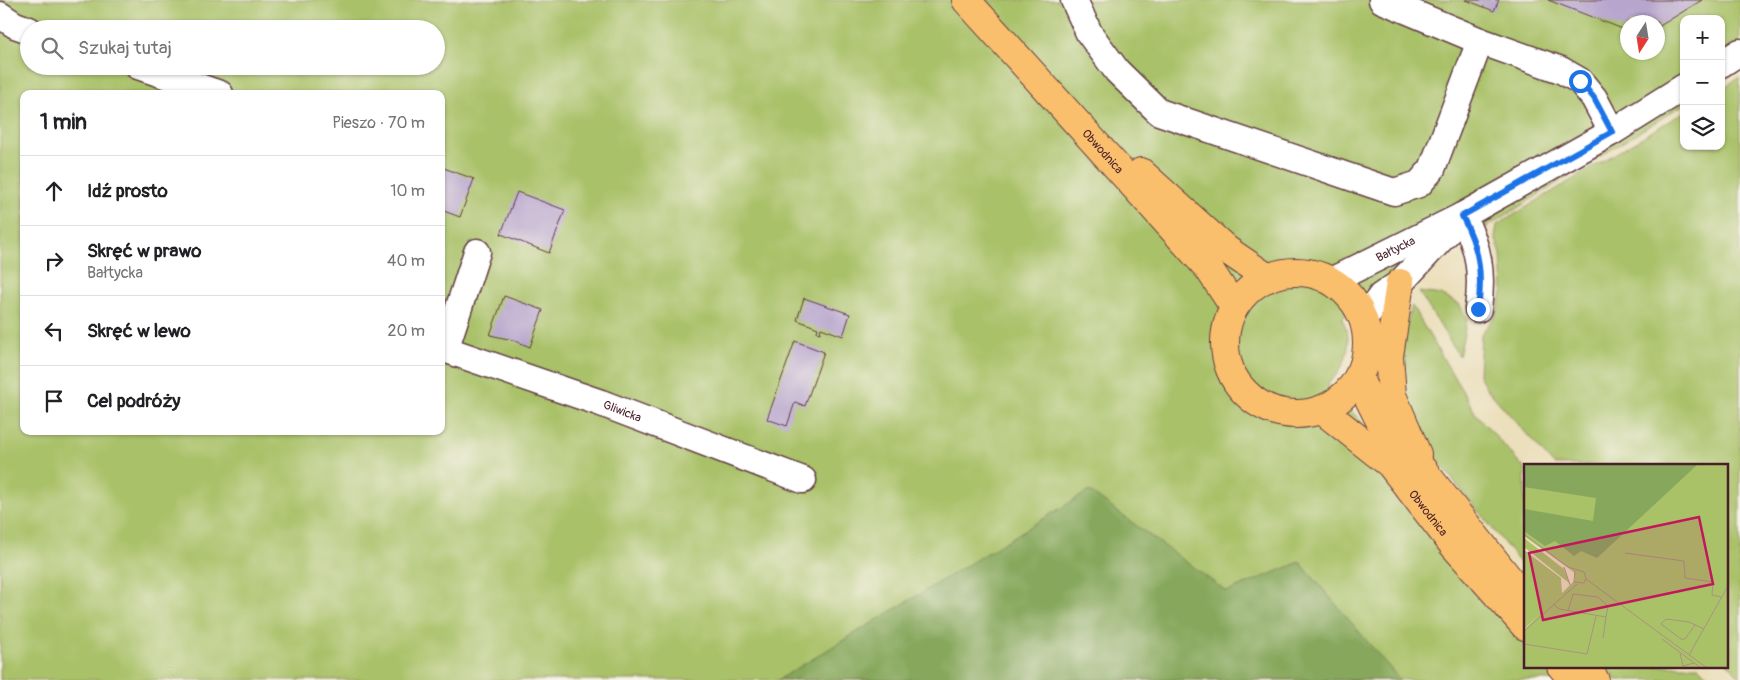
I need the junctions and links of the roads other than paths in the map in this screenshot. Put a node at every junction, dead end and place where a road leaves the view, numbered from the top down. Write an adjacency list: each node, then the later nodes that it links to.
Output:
1 (966, 0): 19 (highway, Obwodnica)
2 (988, 0): 16 (highway, Obwodnica)
3 (1074, 0): 7 (street)
4 (1382, 0): 7 (street)
5 (0, 15): 6 (street)
6 (20, 27)
7 (1480, 41): 13 (street)
8 (1740, 52): 9 (street)
9 (1725, 61)
10 (164, 75): 11 (street)
11 (208, 90)
12 (1680, 90): 13 (street, Bałtycka)
13 (1612, 132): 14 (street, Bałtycka)
14 (1462, 216): 17 (street, Bałtycka); 18 (street, Bałtycka); 20 (street)
15 (477, 252): 22 (street)
16 (1268, 278): 17 (highway); 19 (highway)
17 (1330, 281): 21 (highway)
18 (1400, 282): 21 (street, Bałtycka); 26 (highway)
19 (1234, 307): 25 (highway)
20 (1478, 309)
21 (1363, 320): 24 (highway)
22 (445, 343)
23 (445, 350): 27 (street, Gliwicka)
24 (1358, 377): 25 (highway); 26 (highway, Obwodnica)
25 (1322, 410): 29 (highway, Obwodnica)
26 (1423, 470): 28 (highway, Obwodnica)
27 (803, 480)
28 (1524, 598)
29 (1524, 625)
30 (1562, 668): 32 (highway)
31 (1585, 668): 33 (highway)
32 (1573, 680)
33 (1595, 680)

